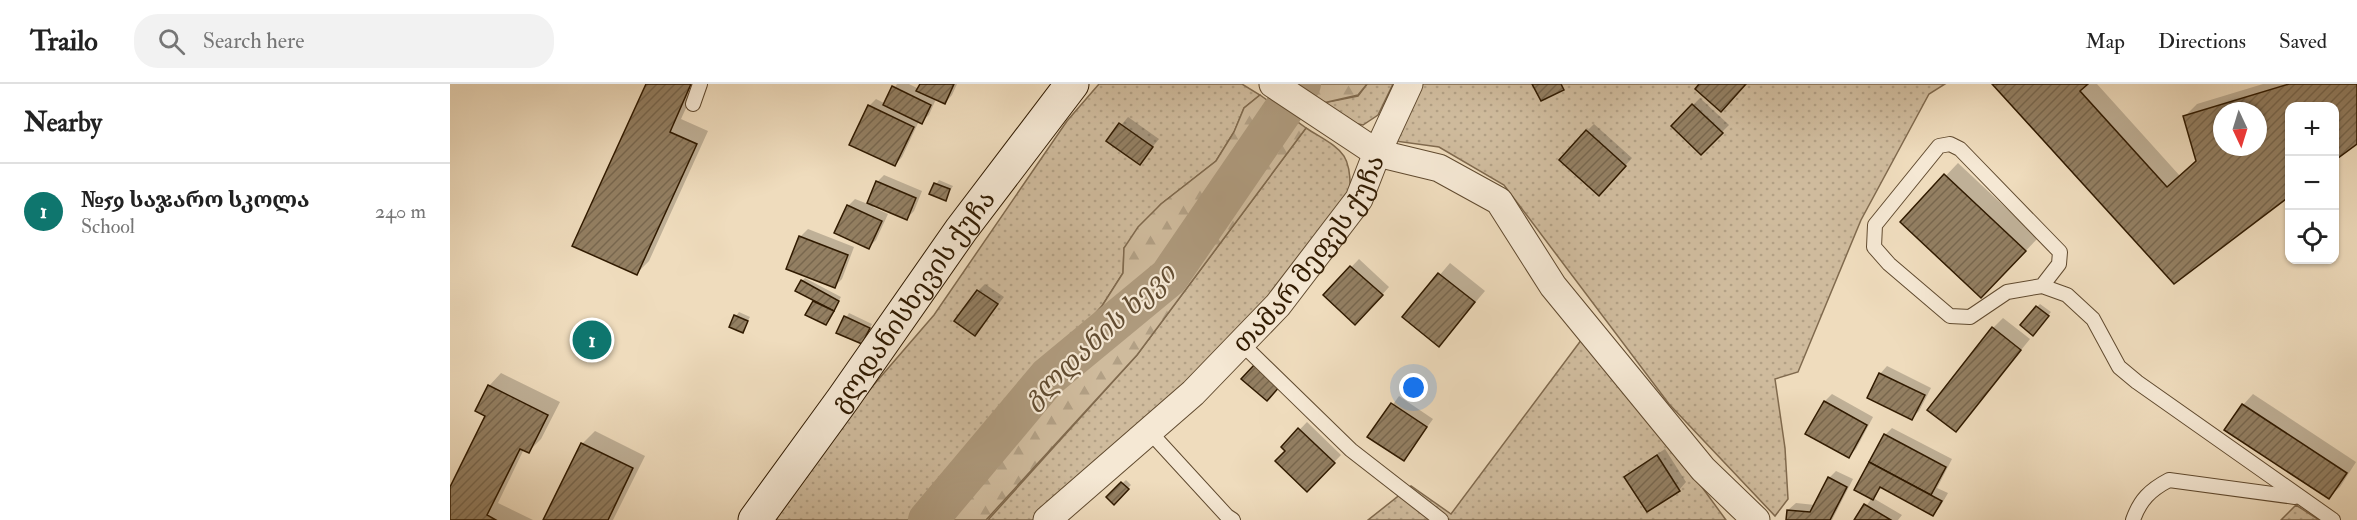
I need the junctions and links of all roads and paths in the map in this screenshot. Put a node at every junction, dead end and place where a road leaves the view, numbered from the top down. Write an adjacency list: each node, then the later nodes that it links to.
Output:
1 (700, 84): 5 (lane)
2 (1072, 84): 11 (street, გლდანისხევის ქუჩა)
3 (1273, 84): 6 (street)
4 (1409, 84): 6 (street)
5 (693, 104)
6 (1377, 153): 8 (street, თამარ მეფეს ქუჩა); 15 (street, თამარ მეფეს ქუჩა)
7 (2042, 286): 7 (lane); 10 (lane)
8 (1241, 343): 9 (street, თამარ მეფეს ქუჩა); 14 (lane)
9 (1149, 431): 12 (street, თამარ მეფეს ქუჩა); 13 (lane)
10 (2300, 497): 16 (lane); 17 (lane)
11 (755, 520)
12 (1047, 520)
13 (1233, 520)
14 (1441, 520)
15 (1756, 520)
16 (2133, 520)
17 (2333, 520)

